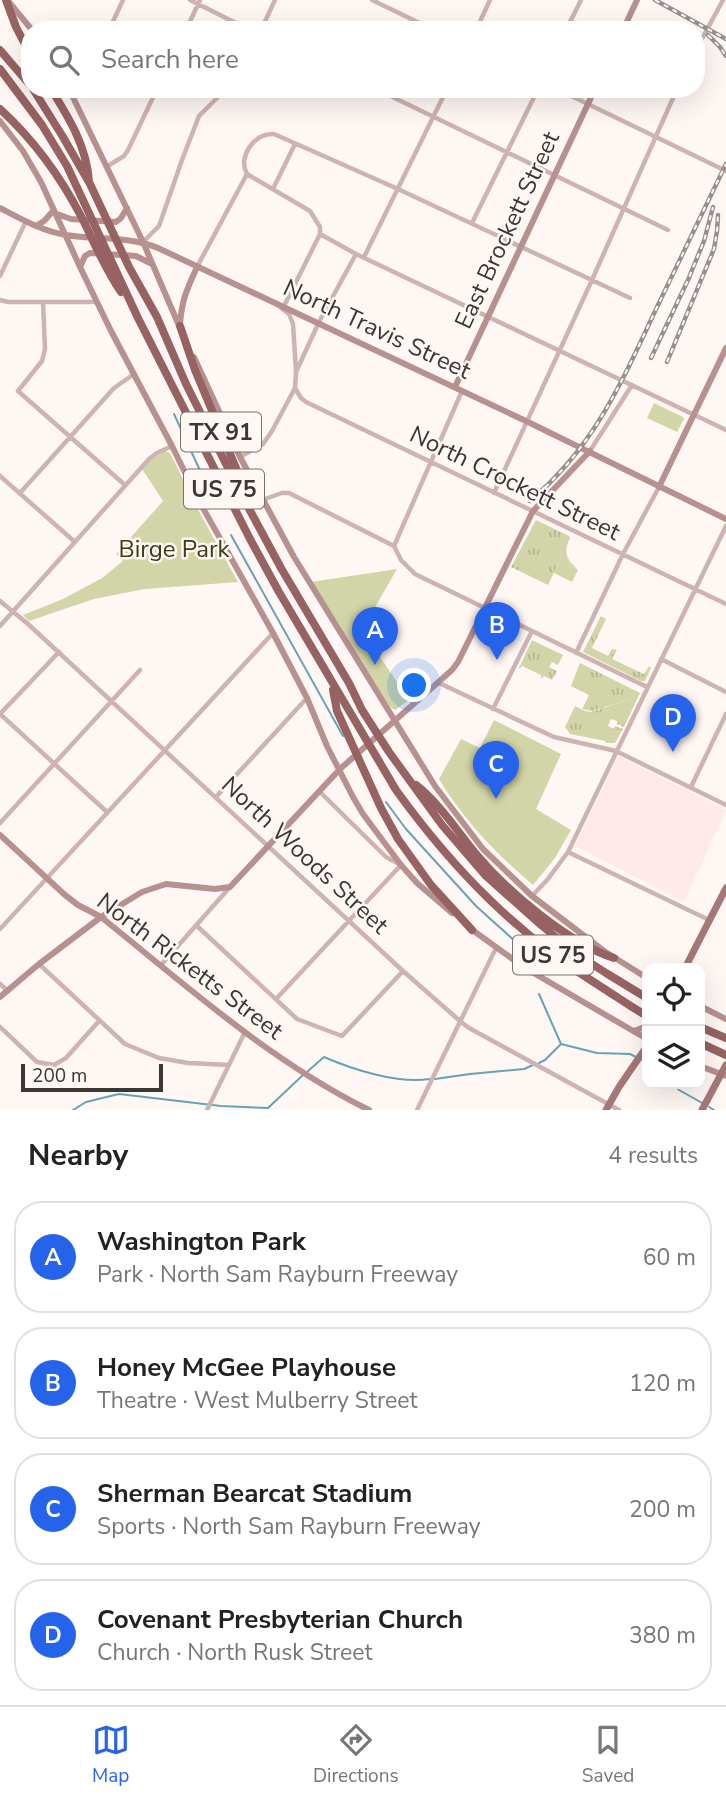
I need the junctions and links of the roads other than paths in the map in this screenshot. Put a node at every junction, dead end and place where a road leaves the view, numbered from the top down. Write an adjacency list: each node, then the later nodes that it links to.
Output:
1 (7, 0): 11 (main road); 21 (highway)
2 (123, 0): 12 (street)
3 (190, 0): 10 (street)
4 (275, 0): 15 (street)
5 (372, 0): 16 (street)
6 (491, 0): 17 (street)
7 (580, 0): 18 (street)
8 (637, 0): 19 (main road)
9 (723, 0): 20 (street)
10 (199, 2): 13 (street); 14 (street)
11 (24, 21)
12 (113, 21)
13 (190, 21)
14 (234, 21)
15 (265, 21)
16 (415, 21)
17 (480, 21)
18 (570, 21)
19 (627, 21)
20 (705, 33)
21 (21, 36)
22 (0, 50): 24 (highway, US 75)
23 (0, 69): 25 (highway, US 75)
24 (21, 75)
25 (21, 97)
26 (22, 98): 56 (highway, US 75)
27 (38, 98): 49 (highway, US 75)
28 (57, 98): 49 (highway)
29 (73, 98): 45 (main road)
30 (153, 98): 45 (street)
31 (217, 98): 63 (street)
32 (395, 98): 40 (street)
33 (442, 98): 40 (street)
34 (533, 98): 44 (street)
35 (576, 98): 38 (street)
36 (591, 98): 38 (main road, East Brockett Street)
37 (673, 98): 42 (street)
38 (588, 104): 42 (street); 48 (main road, East Brockett Street)
39 (0, 109): 56 (highway)
40 (433, 116): 44 (street); 50 (street)
41 (0, 121): 55 (main road)
42 (655, 136): 46 (street); 54 (street)
43 (295, 144): 47 (street); 50 (street); 51 (street)
44 (506, 152): 48 (street); 58 (street)
45 (106, 167): 53 (main road)
46 (726, 171)
47 (247, 174): 51 (street); 69 (street)
48 (555, 174): 54 (street); 64 (main road, East Brockett Street)
49 (90, 184): 106 (highway, US 75)
50 (398, 188): 58 (street); 66 (street)
51 (273, 189): 61 (street)
52 (0, 208): 57 (main road, North Travis Street)
53 (127, 208): 55 (main road); 63 (main road)
54 (624, 209): 60 (street); 71 (street)
55 (55, 212): 59 (main road); 62 (main road)
56 (84, 212): 122 (highway, US 75)
57 (26, 221): 59 (main road, North Travis Street); 70 (street)
58 (472, 223): 64 (street)
59 (36, 226): 62 (main road, North Travis Street)
60 (668, 230)
61 (320, 234): 65 (street); 77 (street)
62 (65, 235): 63 (main road, North Travis Street); 68 (main road)
63 (143, 242): 67 (main road); 69 (main road, North Travis Street)
64 (521, 246): 71 (street); 78 (main road, East Brockett Street)
65 (356, 254): 66 (street); 79 (street)
66 (364, 257): 78 (street)
67 (152, 264): 68 (main road); 80 (main road)
68 (80, 267): 76 (main road)
69 (197, 267): 74 (main road, North Travis Street); 80 (main road)
70 (0, 276)
71 (592, 280): 72 (street); 82 (street)
72 (630, 298)
73 (0, 300): 75 (street)
74 (272, 301): 77 (main road, North Travis Street); 83 (street)
75 (43, 302): 76 (street); 92 (street)
76 (97, 302): 84 (main road)
77 (284, 306): 79 (main road, North Travis Street)
78 (488, 316): 82 (street); 87 (main road, East Brockett Street)
79 (318, 322): 83 (street); 87 (main road, North Travis Street)
80 (180, 326): 95 (main road); 106 (highway, TX 91)
81 (726, 348): 89 (main road)
82 (559, 350): 85 (street); 90 (street)
83 (296, 372): 86 (street)
84 (135, 374): 92 (street); 93 (main road)
85 (632, 385): 89 (street); 94 (street)
86 (295, 387): 95 (street); 96 (street, North Crockett Street)
87 (455, 387): 88 (main road, North Travis Street)
88 (462, 390): 90 (main road, North Travis Street); 96 (street)
89 (694, 415): 91 (street); 99 (main road)
90 (528, 422): 94 (main road, North Travis Street); 101 (street)
91 (726, 430)
92 (69, 437): 98 (street); 100 (street)
93 (172, 446): 98 (street); 117 (main road)
94 (590, 452): 99 (main road, North Travis Street); 103 (main road)
95 (240, 457): 102 (main road)
96 (432, 463): 101 (street, North Crockett Street); 108 (street)
97 (0, 476): 100 (street)
98 (125, 485): 107 (street)
99 (659, 487): 104 (main road, North Travis Street); 109 (street)
100 (20, 493): 107 (street)
101 (494, 493): 103 (street, North Crockett Street)
102 (262, 500): 108 (street); 131 (main road)
103 (533, 511): 109 (street, North Crockett Street); 113 (main road)
104 (726, 519)
105 (726, 526): 110 (street)
106 (264, 537): 136 (highway, US 75)
107 (75, 542): 114 (street)
108 (394, 546): 113 (street)
109 (623, 554): 110 (street, North Crockett Street); 119 (street)
110 (695, 589): 112 (street, North Crockett Street); 120 (street)
111 (0, 601): 114 (street, North Woods Street)
112 (726, 604)
113 (484, 608): 116 (street); 123 (main road)
114 (14, 612): 115 (street); 118 (street, North Woods Street)
115 (0, 626)
116 (532, 631): 119 (street); 128 (street)
117 (273, 633): 126 (main road); 132 (street)
118 (59, 652): 127 (street, North Woods Street); 129 (street)
119 (576, 653): 124 (street)
120 (661, 659): 124 (street); 125 (street)
121 (140, 670): 127 (street)
122 (331, 680): 156 (highway); 170 (highway, US 75)
123 (439, 683): 128 (street); 131 (main road)
124 (647, 687): 133 (street)
125 (726, 692)
126 (307, 698): 135 (main road); 139 (street)
127 (112, 701): 132 (street, North Woods Street); 134 (street)
128 (493, 709): 133 (street)
129 (0, 714): 134 (street)
130 (726, 714): 137 (street)
131 (395, 720): 135 (main road); 150 (main road)
132 (165, 750): 139 (street, North Woods Street); 141 (street)
133 (616, 751): 137 (street); 145 (street)
134 (54, 764): 141 (street); 142 (street)
135 (340, 770): 138 (main road); 146 (main road)
136 (407, 778): 158 (highway); 166 (highway, US 75)
137 (691, 787): 140 (street)
138 (319, 791): 144 (main road); 146 (street)
139 (216, 797): 144 (street, North Woods Street)
140 (726, 805)
141 (107, 812): 147 (street)
142 (0, 822)
143 (0, 835): 147 (main road, North Ricketts Street)
144 (268, 845): 148 (main road); 153 (street, North Woods Street)
145 (568, 852): 150 (street); 152 (street)
146 (401, 866): 153 (street); 156 (main road)
147 (47, 878): 151 (main road, North Ricketts Street); 155 (street)
148 (230, 887): 151 (main road); 154 (street)
149 (726, 888): 152 (main road)
150 (532, 896): 158 (main road)
151 (101, 917): 160 (main road); 161 (main road, North Ricketts Street)
152 (710, 920): 159 (main road)
153 (350, 921): 162 (street, North Woods Street); 168 (street)
154 (197, 926): 161 (street); 168 (street)
155 (0, 929)
156 (472, 930): 157 (main road)
157 (496, 948): 173 (street); 177 (main road)
158 (614, 958): 163 (main road)
159 (688, 963)
160 (39, 964): 165 (main road); 172 (street)
161 (161, 965): 178 (main road, North Ricketts Street)
162 (403, 971): 168 (street); 173 (street, North Woods Street)
163 (642, 975)
164 (0, 984): 165 (street)
165 (8, 991): 167 (main road)
166 (642, 995)
167 (0, 997)
168 (276, 999)
169 (705, 1008): 171 (main road)
170 (642, 1013)
171 (726, 1019)
172 (99, 1021): 174 (street); 184 (street)
173 (460, 1021): 188 (street, North Woods Street); 191 (street)
174 (0, 1027)
175 (642, 1028): 177 (main road)
176 (705, 1029): 180 (highway)
177 (634, 1031): 179 (main road)
178 (245, 1032): 184 (street); 190 (main road, North Ricketts Street)
179 (642, 1036)
180 (726, 1038)
181 (705, 1046): 183 (highway)
182 (642, 1053): 188 (main road)
183 (726, 1055)
184 (229, 1065): 189 (street)
185 (726, 1065): 187 (main road)
186 (705, 1068): 187 (main road)
187 (724, 1075): 193 (main road)
188 (607, 1107): 192 (street, North Woods Street)
189 (206, 1110)
190 (369, 1110)
191 (418, 1110)
192 (619, 1110)
193 (702, 1110)

